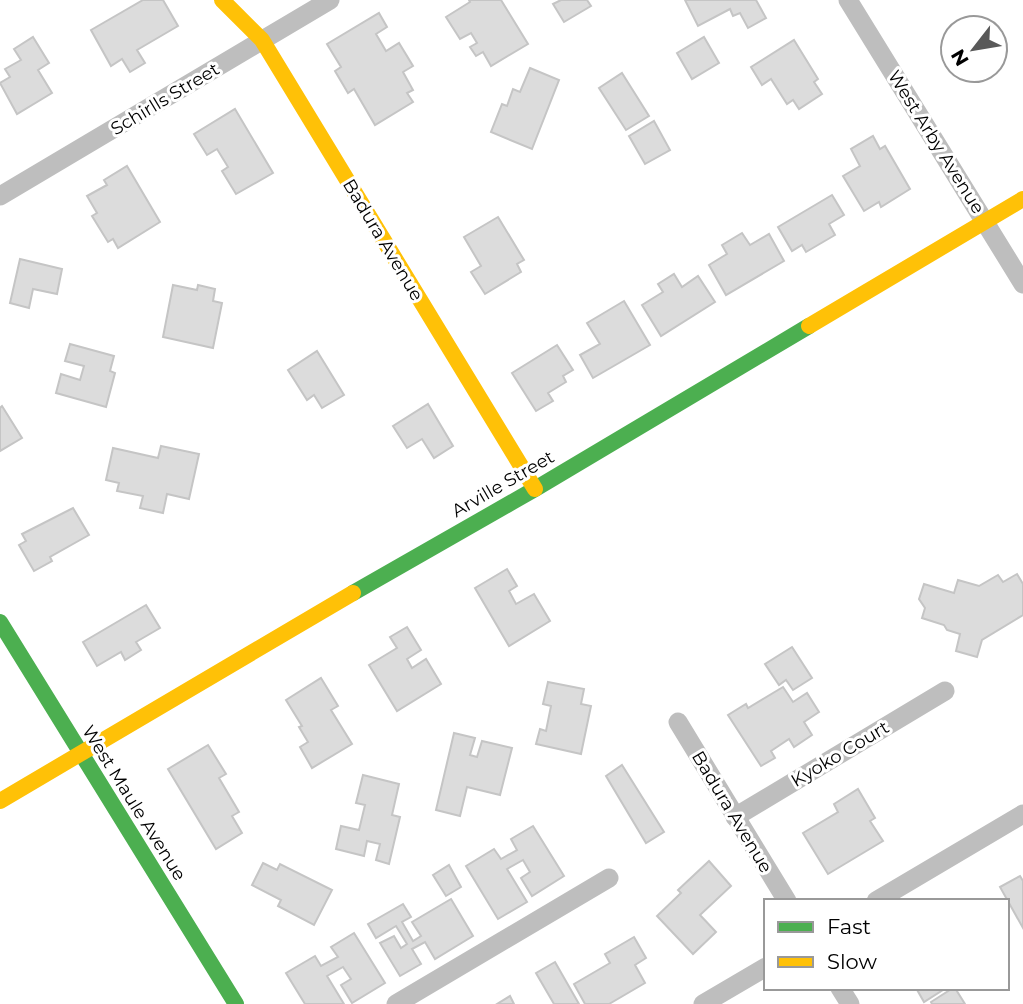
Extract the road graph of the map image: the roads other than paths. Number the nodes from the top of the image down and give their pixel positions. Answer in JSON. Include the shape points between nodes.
{"nodes":[{"id":1,"x":222,"y":0,"type":"edge"},
{"id":2,"x":330,"y":0,"type":"edge"},
{"id":3,"x":848,"y":0,"type":"edge"},
{"id":4,"x":262,"y":40,"type":"junction"},
{"id":5,"x":0,"y":196,"type":"edge"},
{"id":6,"x":1023,"y":199,"type":"edge"},
{"id":7,"x":985,"y":222,"type":"junction"},
{"id":8,"x":1023,"y":284,"type":"edge"},
{"id":9,"x":535,"y":489,"type":"junction"},
{"id":10,"x":0,"y":622,"type":"edge"},
{"id":11,"x":945,"y":691,"type":"dead end"},
{"id":12,"x":678,"y":722,"type":"dead end"},
{"id":13,"x":81,"y":754,"type":"junction"},
{"id":14,"x":0,"y":801,"type":"edge"},
{"id":15,"x":1023,"y":814,"type":"edge"},
{"id":16,"x":735,"y":817,"type":"junction"},
{"id":17,"x":609,"y":878,"type":"dead end"},
{"id":18,"x":786,"y":899,"type":"edge"},
{"id":19,"x":879,"y":899,"type":"edge"},
{"id":20,"x":764,"y":968,"type":"edge"},
{"id":21,"x":236,"y":1004,"type":"edge"},
{"id":22,"x":396,"y":1004,"type":"edge"},
{"id":23,"x":703,"y":1004,"type":"edge"}],
"edges":[{"from":1,"to":4,"type":"street","name":"Badura Avenue"},
{"from":2,"to":4,"type":"street","name":"Schirlls Street"},
{"from":3,"to":7,"type":"street","name":"West Arby Avenue"},
{"from":4,"to":5,"type":"street","name":"Schirlls Street"},
{"from":4,"to":9,"type":"street","name":"Badura Avenue"},
{"from":6,"to":7,"type":"street","name":"Arville Street"},
{"from":7,"to":8,"type":"street","name":"West Arby Avenue"},
{"from":7,"to":9,"type":"street","name":"Arville Street"},
{"from":9,"to":13,"type":"street","name":"Arville Street"},
{"from":10,"to":13,"type":"street","name":"West Maule Avenue"},
{"from":11,"to":16,"type":"street","name":"Kyoko Court"},
{"from":12,"to":16,"type":"street","name":"Badura Avenue"},
{"from":13,"to":14,"type":"street","name":"Arville Street"},
{"from":13,"to":21,"type":"street","name":"West Maule Avenue"},
{"from":15,"to":19,"type":"street"},
{"from":16,"to":18,"type":"street","name":"Badura Avenue"},
{"from":17,"to":22,"type":"street"},
{"from":20,"to":23,"type":"street"}]}
